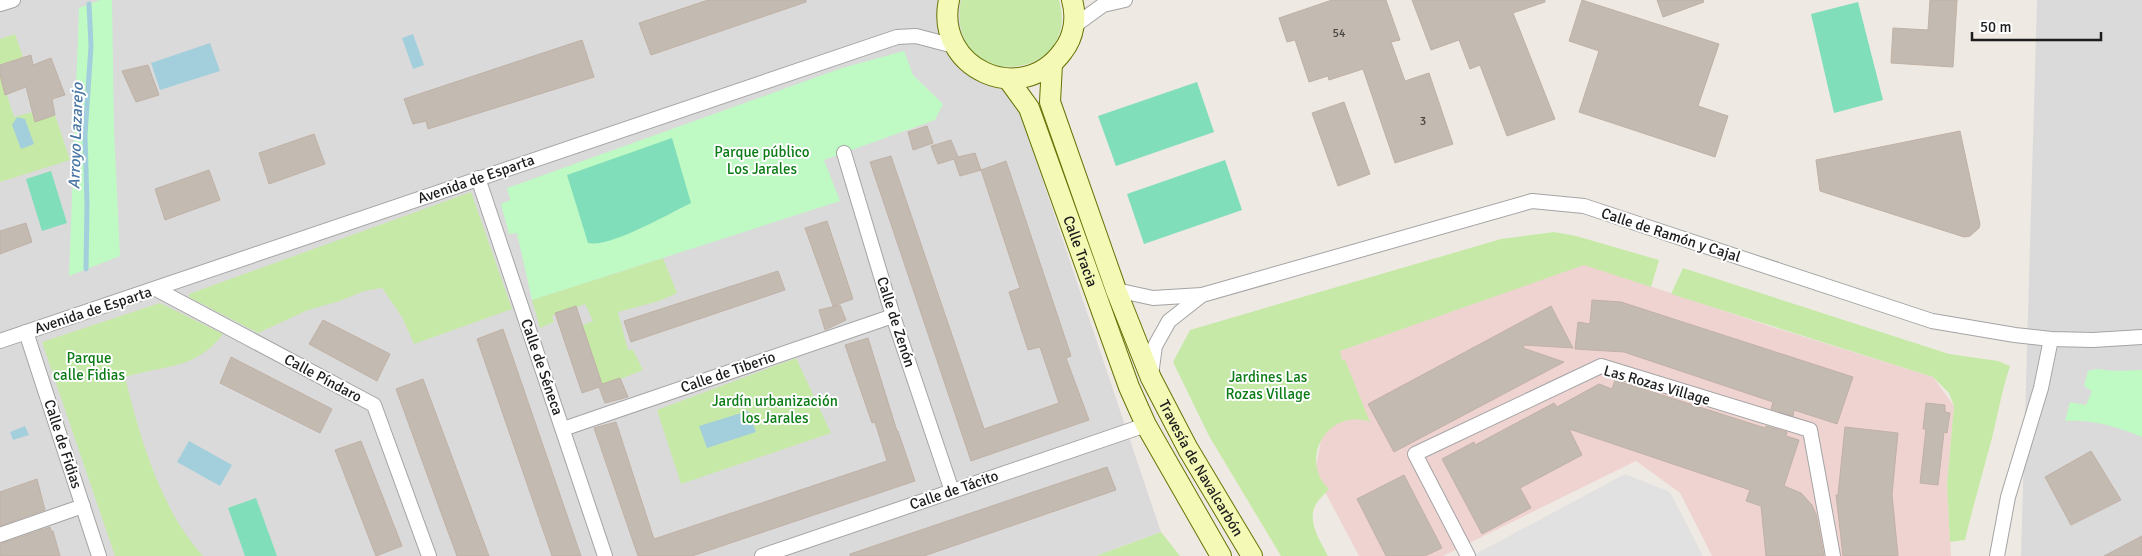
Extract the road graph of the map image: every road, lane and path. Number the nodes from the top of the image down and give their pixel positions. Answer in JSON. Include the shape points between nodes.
{"nodes":[{"id":1,"x":13,"y":0,"type":"edge"},
{"id":2,"x":949,"y":0,"type":"edge"},
{"id":3,"x":1072,"y":0,"type":"edge"},
{"id":4,"x":1125,"y":0,"type":"edge"},
{"id":5,"x":0,"y":4,"type":"edge"},
{"id":6,"x":1074,"y":26,"type":"junction"},
{"id":7,"x":954,"y":46,"type":"junction"},
{"id":8,"x":1052,"y":64,"type":"junction"},
{"id":9,"x":1008,"y":79,"type":"junction"},
{"id":10,"x":844,"y":153,"type":"dead end"},
{"id":11,"x":478,"y":178,"type":"junction"},
{"id":12,"x":156,"y":288,"type":"junction"},
{"id":13,"x":1116,"y":290,"type":"junction"},
{"id":14,"x":1202,"y":295,"type":"junction"},
{"id":15,"x":893,"y":316,"type":"junction"},
{"id":16,"x":26,"y":332,"type":"junction"},
{"id":17,"x":2142,"y":337,"type":"edge"},
{"id":18,"x":2051,"y":339,"type":"junction"},
{"id":19,"x":0,"y":341,"type":"edge"},
{"id":20,"x":1150,"y":378,"type":"junction"},
{"id":21,"x":1146,"y":425,"type":"junction"},
{"id":22,"x":563,"y":429,"type":"junction"},
{"id":23,"x":952,"y":491,"type":"junction"},
{"id":24,"x":83,"y":506,"type":"junction"},
{"id":25,"x":0,"y":535,"type":"edge"},
{"id":26,"x":100,"y":556,"type":"edge"},
{"id":27,"x":429,"y":556,"type":"edge"},
{"id":28,"x":605,"y":556,"type":"edge"},
{"id":29,"x":762,"y":556,"type":"edge"},
{"id":30,"x":1221,"y":556,"type":"edge"},
{"id":31,"x":1252,"y":556,"type":"edge"},
{"id":32,"x":1468,"y":556,"type":"edge"},
{"id":33,"x":1832,"y":556,"type":"edge"},
{"id":34,"x":1997,"y":556,"type":"edge"}],
"edges":[{"from":1,"to":5,"type":"street"},
{"from":2,"to":7,"type":"street","via":[[948,28]]},
{"from":3,"to":6,"type":"street"},
{"from":4,"to":6,"type":"street","via":[[1103,5]]},
{"from":6,"to":8,"type":"street","via":[[1066,47]]},
{"from":7,"to":9,"type":"street","via":[[977,69]]},
{"from":7,"to":11,"type":"street","name":"Avenida de Esparta","via":[[916,36],[897,37]]},
{"from":8,"to":9,"type":"street","via":[[1031,76]]},
{"from":8,"to":13,"type":"street","name":"Calle Tracia","via":[[1050,102]]},
{"from":9,"to":21,"type":"street","name":"Calle Tracia","via":[[1029,108]]},
{"from":10,"to":15,"type":"street","name":"Calle de Zenón"},
{"from":11,"to":12,"type":"street","name":"Avenida de Esparta"},
{"from":11,"to":22,"type":"street","name":"Calle de Séneca"},
{"from":12,"to":16,"type":"street","name":"Avenida de Esparta"},
{"from":12,"to":27,"type":"street","name":"Calle Píndaro","via":[[374,405]]},
{"from":13,"to":14,"type":"street","name":"Calle de Ramón y Cajal","via":[[1153,298]]},
{"from":13,"to":20,"type":"street","name":"Calle Tracia"},
{"from":14,"to":18,"type":"street","name":"Calle de Ramón y Cajal","via":[[1532,201],[1584,206],[1932,321]]},
{"from":14,"to":20,"type":"street","name":"Calle de Ramón y Cajal","via":[[1169,321],[1154,346]]},
{"from":15,"to":22,"type":"street","name":"Calle de Tiberio"},
{"from":15,"to":23,"type":"street","name":"Calle de Zenón"},
{"from":16,"to":19,"type":"street","name":"Avenida de Esparta"},
{"from":16,"to":24,"type":"street","name":"Calle de Fidias"},
{"from":17,"to":18,"type":"street","name":"Calle de Ramón y Cajal"},
{"from":18,"to":34,"type":"street","via":[[2041,388],[2008,497]]},
{"from":20,"to":31,"type":"street","name":"Travesía de Navalcarbón"},
{"from":21,"to":23,"type":"street","name":"Calle de Tácito"},
{"from":21,"to":30,"type":"street","name":"Travesía de Navalcarbón"},
{"from":22,"to":28,"type":"street","name":"Calle de Séneca"},
{"from":23,"to":29,"type":"street","name":"Calle de Tácito"},
{"from":24,"to":25,"type":"street"},
{"from":24,"to":26,"type":"street","name":"Calle de Fidias"},
{"from":32,"to":33,"type":"street","name":"Las Rozas Village","via":[[1415,454],[1601,366],[1810,430]]}]}
